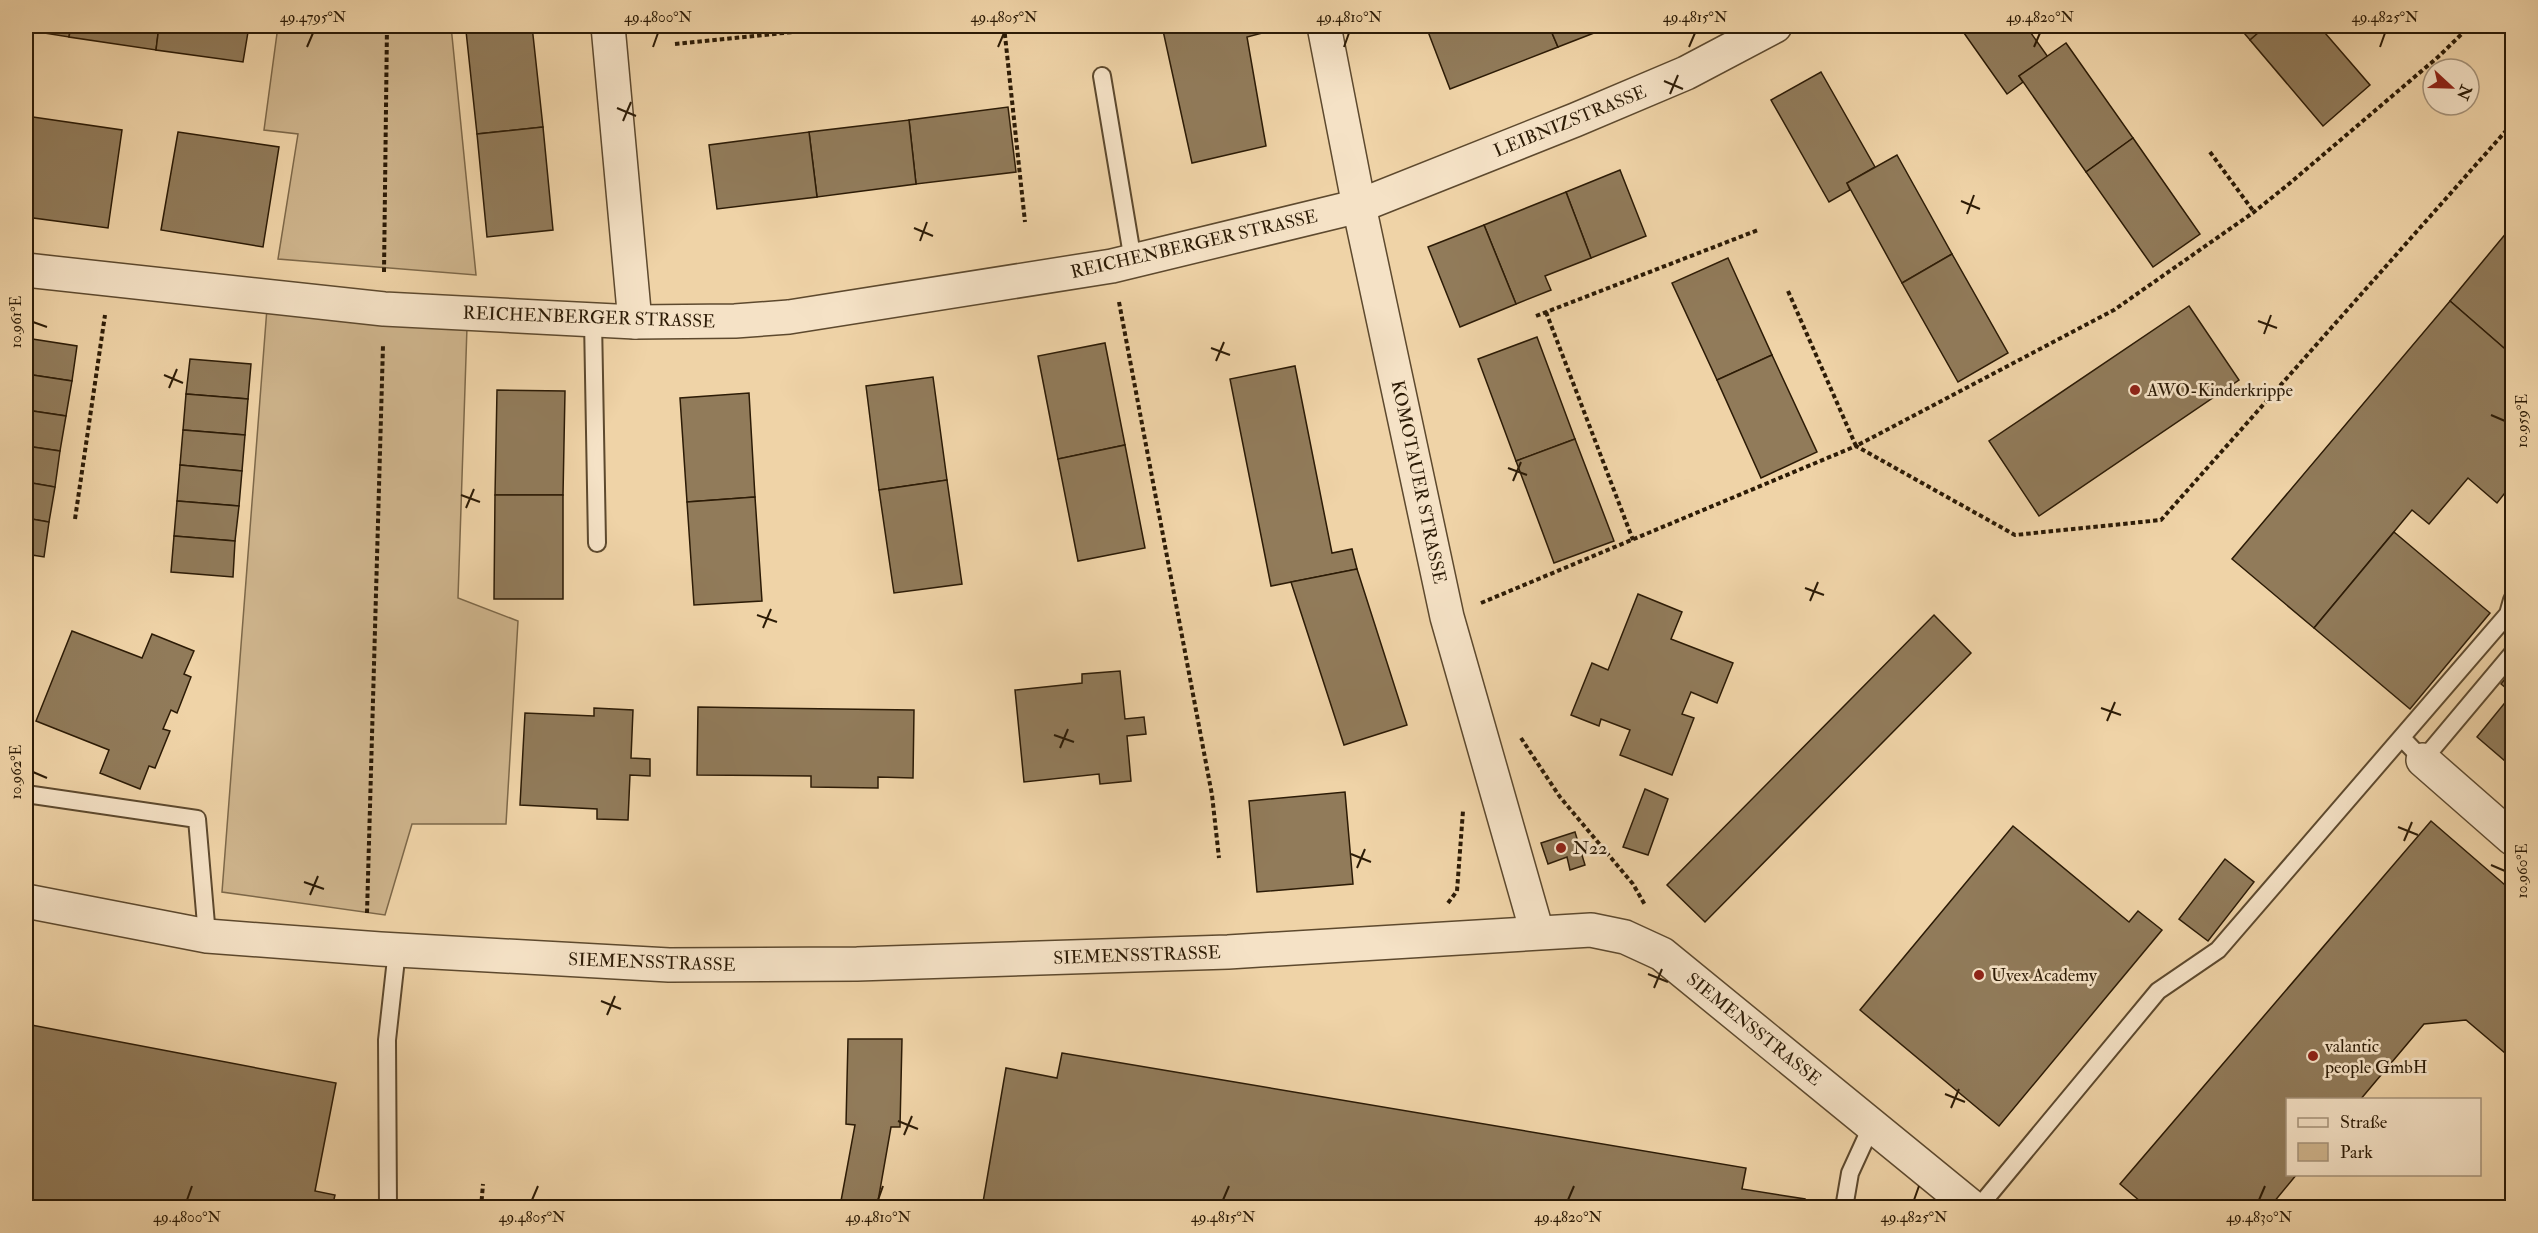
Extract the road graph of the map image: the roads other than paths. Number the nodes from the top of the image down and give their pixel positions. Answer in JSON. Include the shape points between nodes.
{"nodes":[{"id":1,"x":608,"y":26,"type":"edge"},
{"id":2,"x":1324,"y":26,"type":"edge"},
{"id":3,"x":1775,"y":26,"type":"edge"},
{"id":4,"x":1102,"y":75,"type":"dead end"},
{"id":5,"x":1359,"y":206,"type":"junction"},
{"id":6,"x":1122,"y":264,"type":"junction"},
{"id":7,"x":26,"y":270,"type":"edge"},
{"id":8,"x":593,"y":320,"type":"junction"},
{"id":9,"x":635,"y":322,"type":"junction"},
{"id":10,"x":597,"y":543,"type":"dead end"},
{"id":11,"x":2512,"y":600,"type":"edge"},
{"id":12,"x":2512,"y":654,"type":"edge"},
{"id":13,"x":2412,"y":749,"type":"junction"},
{"id":14,"x":26,"y":794,"type":"edge"},
{"id":15,"x":2512,"y":838,"type":"edge"},
{"id":16,"x":26,"y":901,"type":"edge"},
{"id":17,"x":1537,"y":932,"type":"junction"},
{"id":18,"x":207,"y":936,"type":"junction"},
{"id":19,"x":382,"y":948,"type":"junction"},
{"id":20,"x":1872,"y":1125,"type":"junction"},
{"id":21,"x":388,"y":1208,"type":"edge"},
{"id":22,"x":1844,"y":1208,"type":"edge"},
{"id":23,"x":1973,"y":1208,"type":"edge"},
{"id":24,"x":1978,"y":1208,"type":"edge"}],
"edges":[{"from":1,"to":9,"type":"street"},
{"from":2,"to":5,"type":"street","name":"KOMOTAUER STRASSE"},
{"from":3,"to":5,"type":"street","name":"LEIBNIZSTRASSE","via":[[1686,73]]},
{"from":4,"to":6,"type":"lane"},
{"from":5,"to":6,"type":"street","name":"REICHENBERGER STRASSE"},
{"from":5,"to":17,"type":"street","name":"KOMOTAUER STRASSE","via":[[1447,617]]},
{"from":6,"to":9,"type":"street","name":"REICHENBERGER STRASSE","via":[[789,317]]},
{"from":7,"to":8,"type":"street","name":"REICHENBERGER STRASSE","via":[[384,309]]},
{"from":8,"to":9,"type":"street","name":"REICHENBERGER STRASSE"},
{"from":8,"to":10,"type":"lane"},
{"from":11,"to":13,"type":"lane","via":[[2508,614]]},
{"from":12,"to":13,"type":"lane"},
{"from":13,"to":15,"type":"street"},
{"from":13,"to":24,"type":"lane","via":[[2218,950],[2158,991]]},
{"from":14,"to":18,"type":"lane","via":[[197,819]]},
{"from":16,"to":18,"type":"street","name":"SIEMENSSTRASSE"},
{"from":17,"to":19,"type":"street","name":"SIEMENSSTRASSE","via":[[1228,952],[857,964],[669,965]]},
{"from":17,"to":20,"type":"street","name":"SIEMENSSTRASSE","via":[[1591,930],[1625,937],[1662,954]]},
{"from":18,"to":19,"type":"street","name":"SIEMENSSTRASSE"},
{"from":19,"to":21,"type":"lane"},
{"from":20,"to":22,"type":"lane","via":[[1850,1173]]},
{"from":20,"to":23,"type":"street","name":"SIEMENSSTRASSE"}]}
